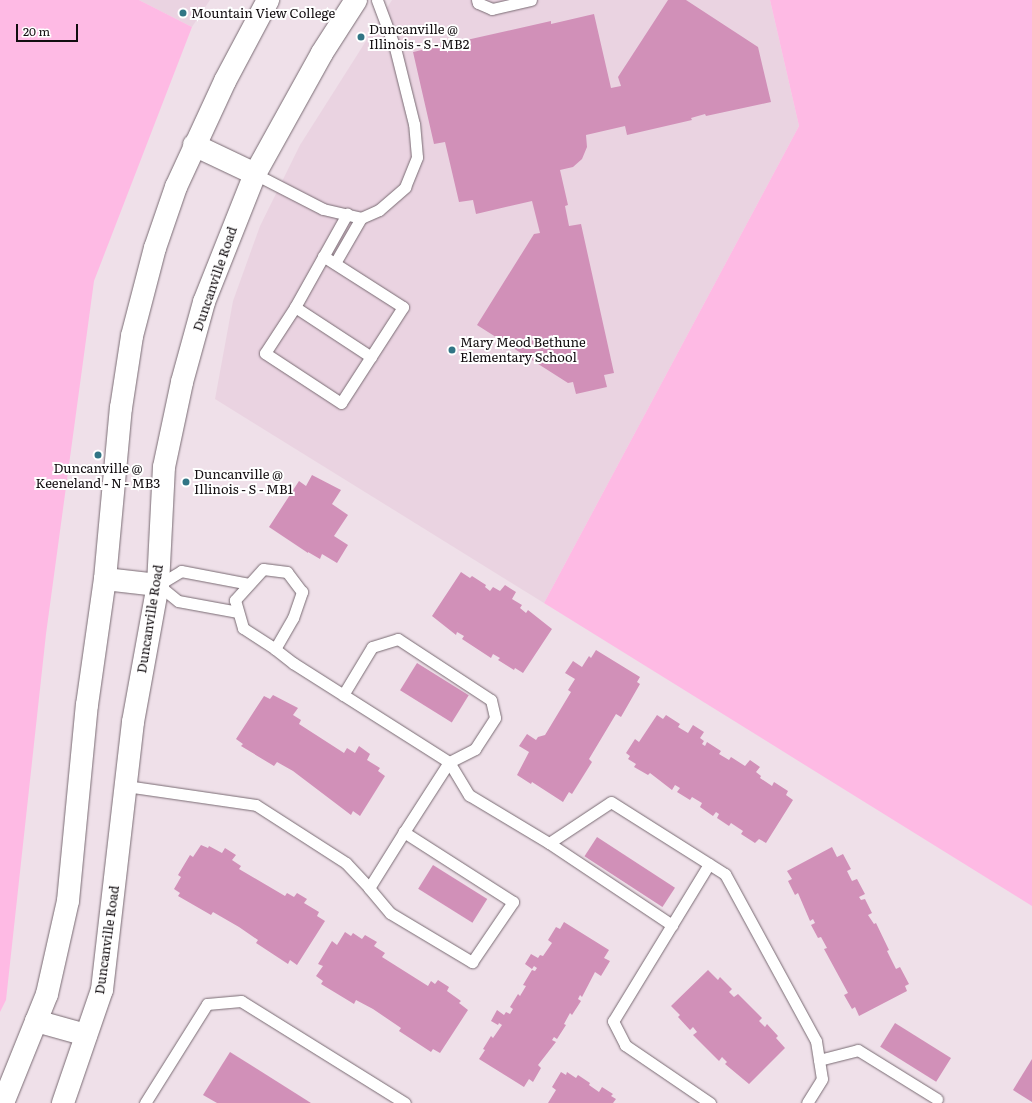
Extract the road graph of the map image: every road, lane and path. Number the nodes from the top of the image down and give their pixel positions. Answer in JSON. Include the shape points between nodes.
{"nodes":[{"id":1,"x":268,"y":0,"type":"edge"},
{"id":2,"x":356,"y":0,"type":"edge"},
{"id":3,"x":377,"y":0,"type":"edge"},
{"id":4,"x":477,"y":0,"type":"edge"},
{"id":5,"x":531,"y":0,"type":"edge"},
{"id":6,"x":194,"y":145,"type":"junction"},
{"id":7,"x":255,"y":174,"type":"junction"},
{"id":8,"x":347,"y":214,"type":"junction"},
{"id":9,"x":361,"y":218,"type":"junction"},
{"id":10,"x":323,"y":256,"type":"junction"},
{"id":11,"x":335,"y":263,"type":"junction"},
{"id":12,"x":295,"y":307,"type":"junction"},
{"id":13,"x":371,"y":357,"type":"junction"},
{"id":14,"x":105,"y":579,"type":"junction"},
{"id":15,"x":249,"y":584,"type":"junction"},
{"id":16,"x":158,"y":585,"type":"junction"},
{"id":17,"x":238,"y":612,"type":"junction"},
{"id":18,"x":276,"y":649,"type":"junction"},
{"id":19,"x":343,"y":695,"type":"junction"},
{"id":20,"x":449,"y":762,"type":"junction"},
{"id":21,"x":126,"y":786,"type":"junction"},
{"id":22,"x":404,"y":832,"type":"junction"},
{"id":23,"x":549,"y":843,"type":"junction"},
{"id":24,"x":709,"y":864,"type":"junction"},
{"id":25,"x":369,"y":888,"type":"junction"},
{"id":26,"x":672,"y":925,"type":"junction"},
{"id":27,"x":36,"y":1021,"type":"junction"},
{"id":28,"x":86,"y":1035,"type":"junction"},
{"id":29,"x":819,"y":1060,"type":"junction"},
{"id":30,"x":937,"y":1099,"type":"dead end"},
{"id":31,"x":3,"y":1103,"type":"edge"},
{"id":32,"x":63,"y":1103,"type":"edge"},
{"id":33,"x":145,"y":1103,"type":"edge"},
{"id":34,"x":405,"y":1103,"type":"edge"},
{"id":35,"x":710,"y":1103,"type":"edge"},
{"id":36,"x":807,"y":1103,"type":"edge"}],
"edges":[{"from":1,"to":6,"type":"main road"},
{"from":2,"to":7,"type":"main road","name":"Duncanville Road","via":[[322,53]]},
{"from":3,"to":9,"type":"lane","via":[[398,63],[414,124],[417,157],[405,187],[379,210]]},
{"from":4,"to":5,"type":"lane","via":[[478,3],[492,9]]},
{"from":6,"to":7,"type":"main road"},
{"from":6,"to":14,"type":"main road","via":[[155,248],[132,336],[121,408]]},
{"from":7,"to":8,"type":"lane","via":[[323,209]]},
{"from":7,"to":16,"type":"main road","name":"Duncanville Road","via":[[204,302],[182,382],[164,467]]},
{"from":8,"to":9,"type":"lane"},
{"from":8,"to":10,"type":"lane"},
{"from":9,"to":11,"type":"lane"},
{"from":10,"to":11,"type":"lane"},
{"from":10,"to":12,"type":"lane"},
{"from":11,"to":13,"type":"lane","via":[[403,307]]},
{"from":12,"to":13,"type":"lane"},
{"from":12,"to":13,"type":"lane","via":[[266,353],[341,403]]},
{"from":14,"to":16,"type":"main road"},
{"from":14,"to":27,"type":"main road","via":[[87,705],[68,901],[47,994]]},
{"from":15,"to":16,"type":"lane","via":[[181,571]]},
{"from":15,"to":17,"type":"lane","via":[[235,600]]},
{"from":15,"to":18,"type":"lane","via":[[263,569],[287,572],[302,592],[293,618]]},
{"from":16,"to":17,"type":"lane","via":[[178,602]]},
{"from":16,"to":21,"type":"main road","name":"Duncanville Road","via":[[133,722]]},
{"from":17,"to":18,"type":"lane","via":[[243,628]]},
{"from":18,"to":19,"type":"lane"},
{"from":19,"to":20,"type":"lane"},
{"from":19,"to":20,"type":"lane","via":[[372,647],[398,640],[491,700],[495,718],[475,748]]},
{"from":20,"to":22,"type":"lane"},
{"from":20,"to":23,"type":"lane","via":[[469,795]]},
{"from":21,"to":25,"type":"lane","via":[[256,805],[346,863]]},
{"from":21,"to":28,"type":"main road","name":"Duncanville Road","via":[[102,990]]},
{"from":22,"to":25,"type":"lane"},
{"from":22,"to":25,"type":"lane","via":[[513,902],[472,962],[390,913]]},
{"from":23,"to":24,"type":"lane","via":[[611,802]]},
{"from":23,"to":26,"type":"lane"},
{"from":24,"to":26,"type":"lane"},
{"from":24,"to":29,"type":"lane","via":[[725,874],[816,1041]]},
{"from":26,"to":35,"type":"lane","via":[[613,1021],[625,1045]]},
{"from":27,"to":28,"type":"main road"},
{"from":27,"to":31,"type":"main road"},
{"from":28,"to":32,"type":"main road","name":"Duncanville Road"},
{"from":29,"to":30,"type":"lane","via":[[858,1050]]},
{"from":29,"to":36,"type":"lane","via":[[822,1079]]},
{"from":33,"to":34,"type":"lane","via":[[207,1004],[241,1001]]}]}
